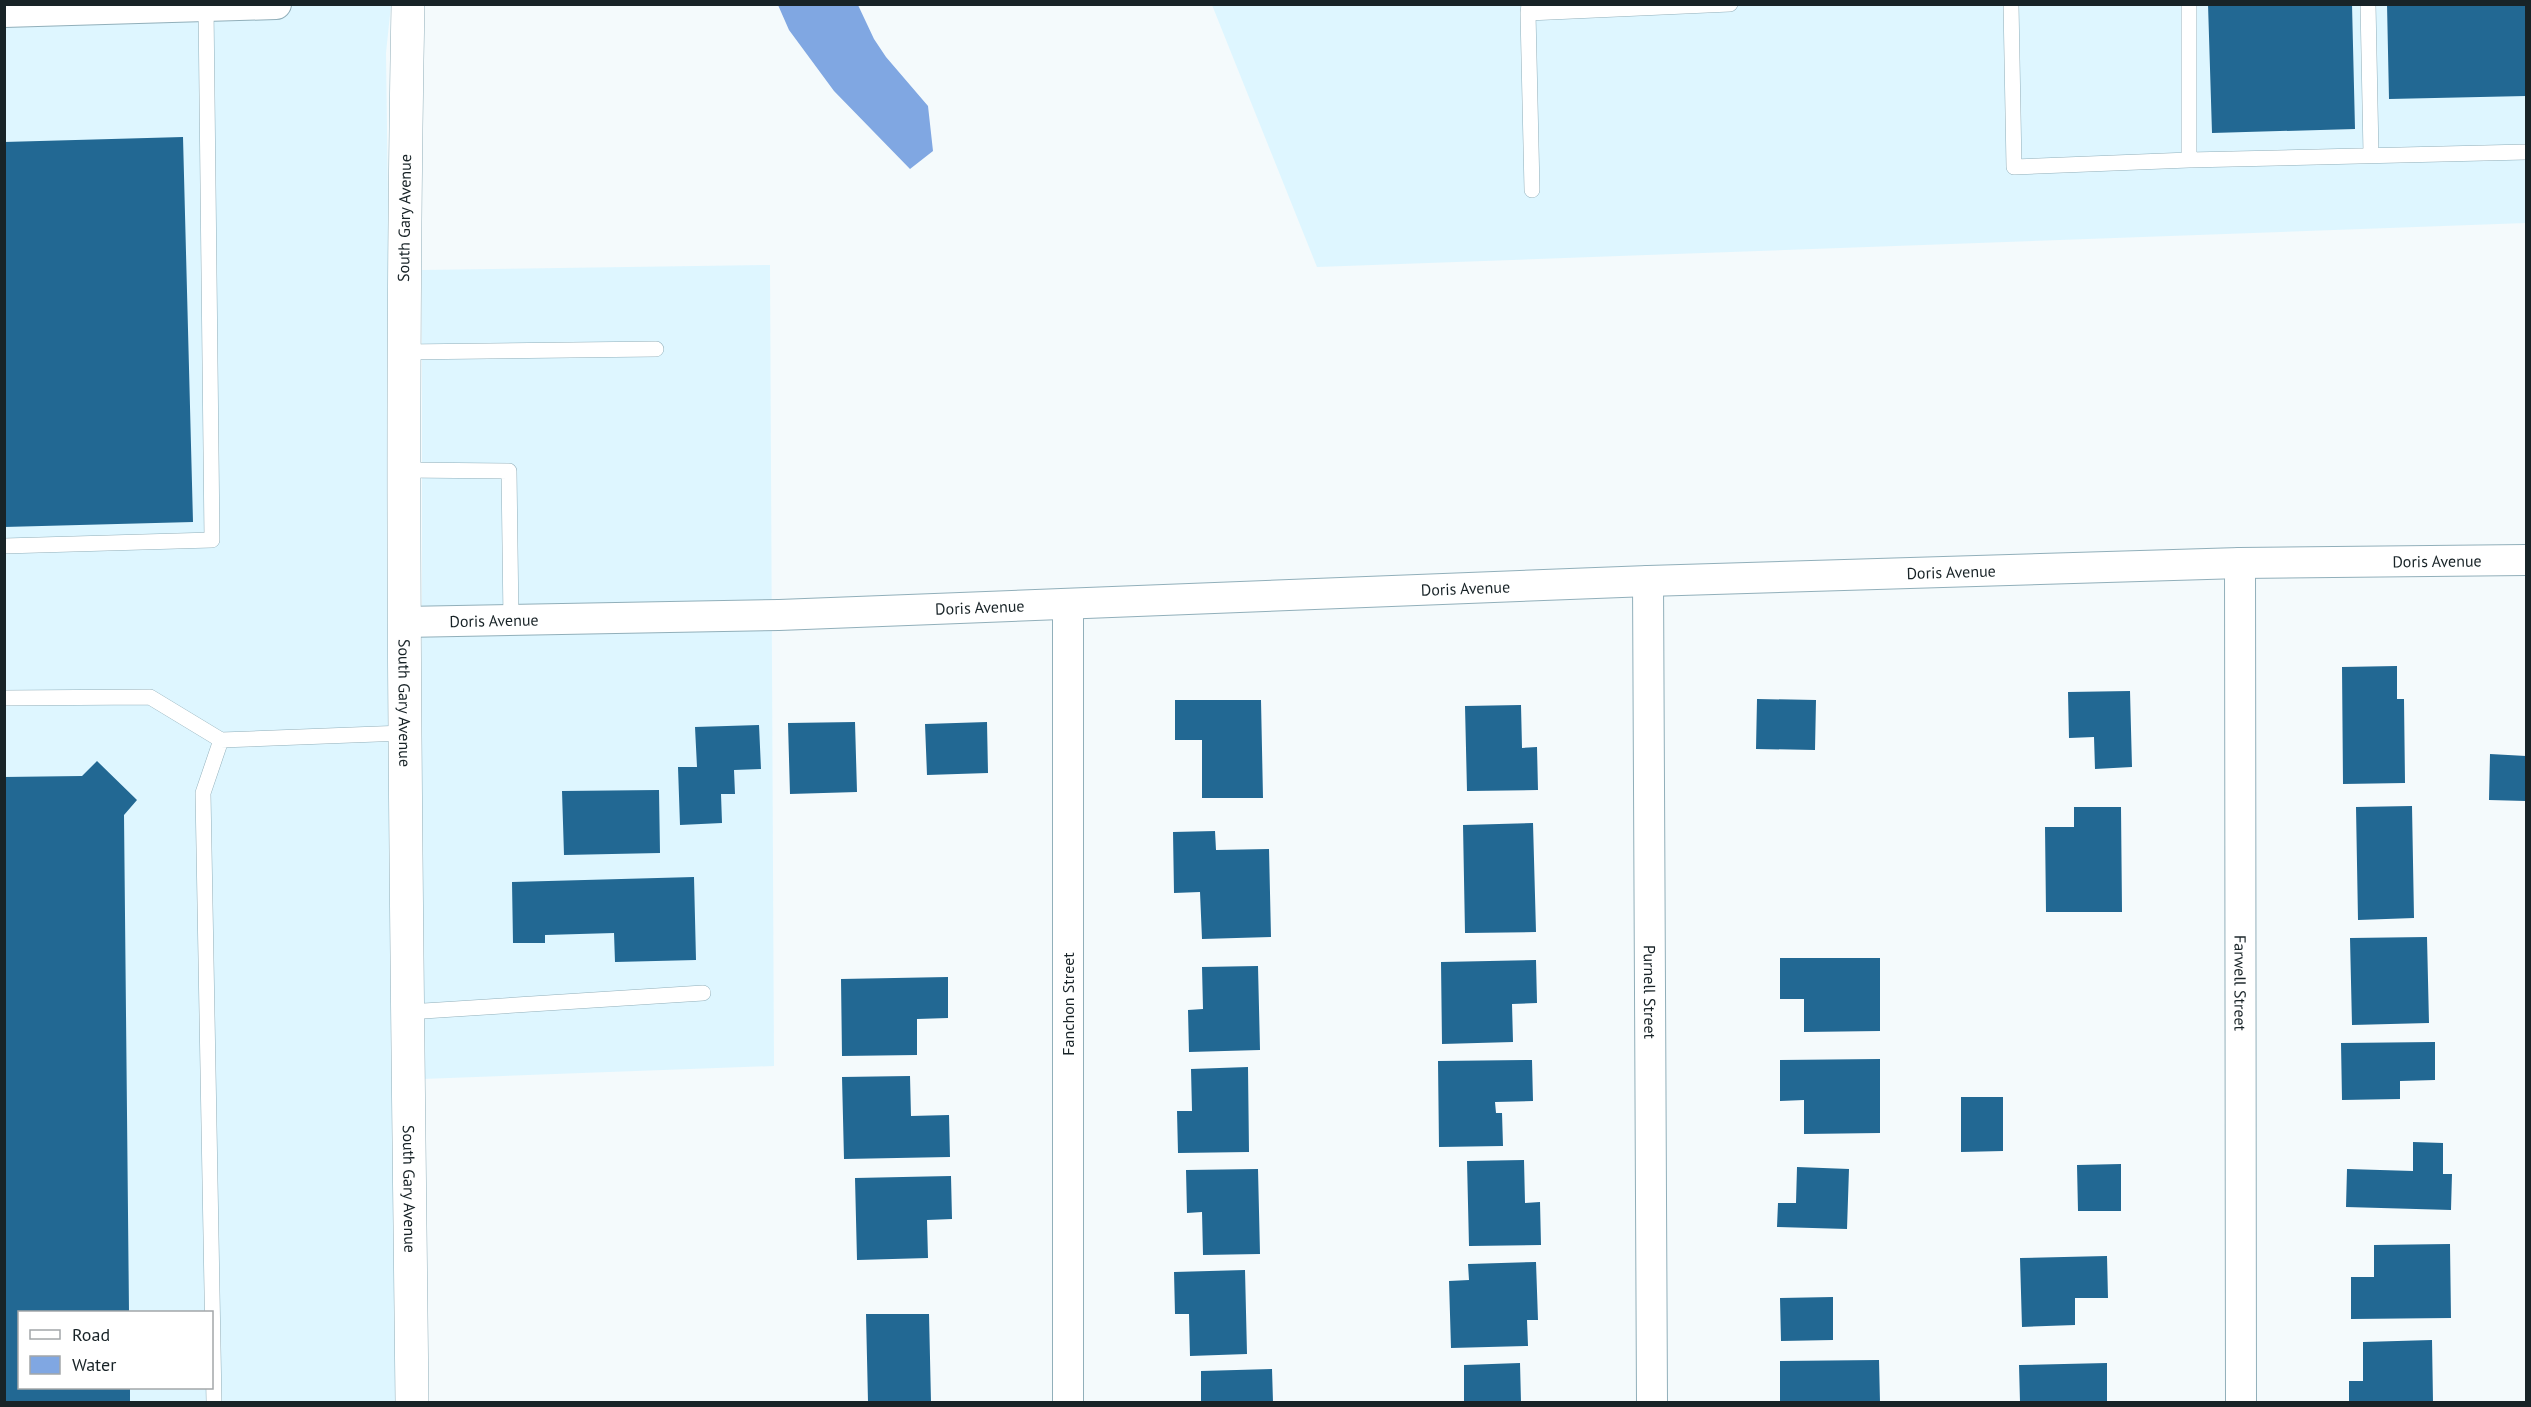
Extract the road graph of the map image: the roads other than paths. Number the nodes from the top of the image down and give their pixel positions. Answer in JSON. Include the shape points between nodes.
{"nodes":[{"id":1,"x":276,"y":4,"type":"edge"},
{"id":2,"x":408,"y":4,"type":"edge"},
{"id":3,"x":1730,"y":4,"type":"edge"},
{"id":4,"x":2011,"y":4,"type":"edge"},
{"id":5,"x":2189,"y":4,"type":"edge"},
{"id":6,"x":2368,"y":4,"type":"edge"},
{"id":7,"x":242,"y":5,"type":"edge"},
{"id":8,"x":206,"y":6,"type":"junction"},
{"id":9,"x":1529,"y":9,"type":"edge"},
{"id":10,"x":4,"y":12,"type":"edge"},
{"id":11,"x":2526,"y":152,"type":"edge"},
{"id":12,"x":2371,"y":154,"type":"junction"},
{"id":13,"x":2189,"y":160,"type":"junction"},
{"id":14,"x":1532,"y":190,"type":"dead end"},
{"id":15,"x":656,"y":349,"type":"dead end"},
{"id":16,"x":403,"y":352,"type":"junction"},
{"id":17,"x":403,"y":470,"type":"junction"},
{"id":18,"x":4,"y":546,"type":"edge"},
{"id":19,"x":2526,"y":560,"type":"edge"},
{"id":20,"x":2240,"y":563,"type":"junction"},
{"id":21,"x":1648,"y":581,"type":"junction"},
{"id":22,"x":1068,"y":605,"type":"junction"},
{"id":23,"x":511,"y":620,"type":"junction"},
{"id":24,"x":404,"y":622,"type":"junction"},
{"id":25,"x":4,"y":699,"type":"edge"},
{"id":26,"x":404,"y":733,"type":"junction"},
{"id":27,"x":221,"y":740,"type":"junction"},
{"id":28,"x":703,"y":993,"type":"dead end"},
{"id":29,"x":408,"y":1012,"type":"junction"},
{"id":30,"x":212,"y":1311,"type":"edge"},
{"id":31,"x":213,"y":1347,"type":"edge"},
{"id":32,"x":214,"y":1402,"type":"edge"},
{"id":33,"x":412,"y":1402,"type":"edge"},
{"id":34,"x":1068,"y":1402,"type":"edge"},
{"id":35,"x":1652,"y":1402,"type":"edge"},
{"id":36,"x":2241,"y":1402,"type":"edge"}],
"edges":[{"from":1,"to":7,"type":"street"},
{"from":2,"to":16,"type":"main road","name":"South Gary Avenue"},
{"from":3,"to":9,"type":"lane"},
{"from":4,"to":13,"type":"lane","via":[[2014,167]]},
{"from":5,"to":13,"type":"lane"},
{"from":6,"to":12,"type":"lane"},
{"from":7,"to":8,"type":"street"},
{"from":8,"to":10,"type":"street"},
{"from":8,"to":18,"type":"lane","via":[[212,540]]},
{"from":9,"to":14,"type":"lane"},
{"from":11,"to":12,"type":"lane"},
{"from":12,"to":13,"type":"lane"},
{"from":15,"to":16,"type":"lane"},
{"from":16,"to":17,"type":"main road","name":"South Gary Avenue"},
{"from":17,"to":23,"type":"lane","via":[[509,471]]},
{"from":17,"to":24,"type":"main road","name":"South Gary Avenue"},
{"from":19,"to":20,"type":"street","name":"Doris Avenue"},
{"from":20,"to":21,"type":"street","name":"Doris Avenue"},
{"from":20,"to":36,"type":"street","name":"Farwell Street"},
{"from":21,"to":22,"type":"street","name":"Doris Avenue"},
{"from":21,"to":35,"type":"street","name":"Purnell Street"},
{"from":22,"to":23,"type":"street","name":"Doris Avenue"},
{"from":22,"to":34,"type":"street","name":"Fanchon Street"},
{"from":23,"to":24,"type":"street","name":"Doris Avenue"},
{"from":24,"to":26,"type":"main road","name":"South Gary Avenue"},
{"from":25,"to":27,"type":"lane","via":[[150,697]]},
{"from":26,"to":27,"type":"lane"},
{"from":26,"to":29,"type":"main road","name":"South Gary Avenue"},
{"from":27,"to":30,"type":"lane","via":[[203,793]]},
{"from":28,"to":29,"type":"lane"},
{"from":29,"to":33,"type":"main road","name":"South Gary Avenue"},
{"from":31,"to":32,"type":"lane"}]}
